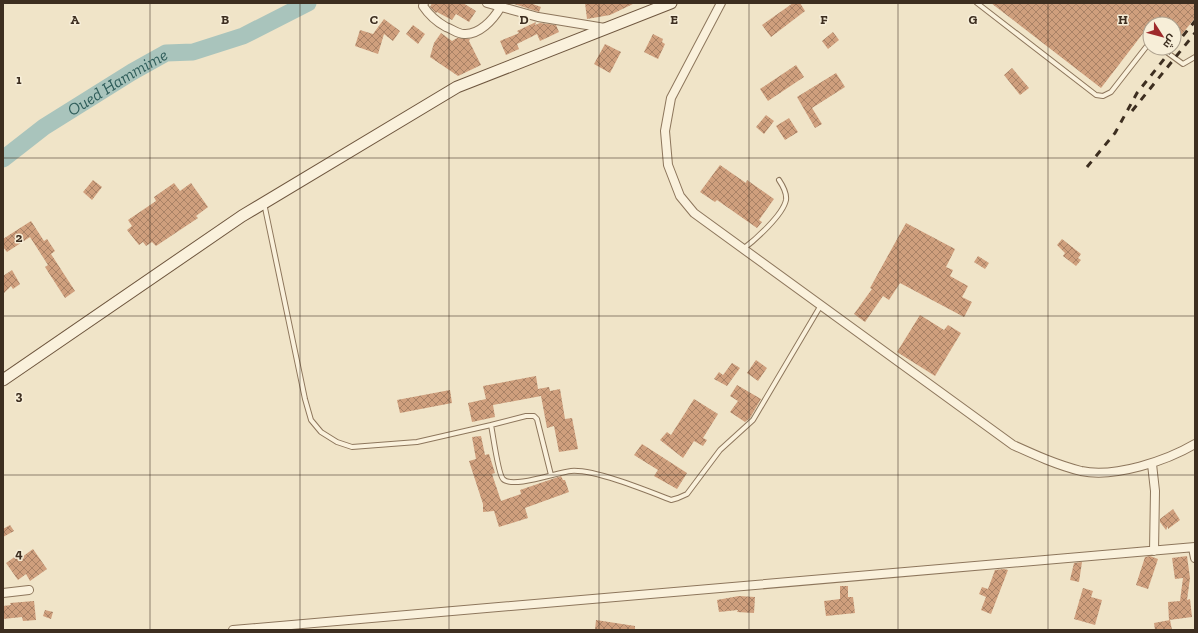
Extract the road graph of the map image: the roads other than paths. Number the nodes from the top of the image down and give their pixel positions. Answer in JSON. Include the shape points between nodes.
{"nodes":[{"id":1,"x":424,"y":3,"type":"edge"},
{"id":2,"x":487,"y":3,"type":"edge"},
{"id":3,"x":671,"y":3,"type":"edge"},
{"id":4,"x":721,"y":3,"type":"edge"},
{"id":5,"x":977,"y":3,"type":"edge"},
{"id":6,"x":500,"y":8,"type":"junction"},
{"id":7,"x":608,"y":28,"type":"junction"},
{"id":8,"x":1142,"y":52,"type":"edge"},
{"id":9,"x":1172,"y":56,"type":"edge"},
{"id":10,"x":1195,"y":56,"type":"edge"},
{"id":11,"x":779,"y":180,"type":"dead end"},
{"id":12,"x":264,"y":203,"type":"junction"},
{"id":13,"x":743,"y":250,"type":"junction"},
{"id":14,"x":821,"y":305,"type":"junction"},
{"id":15,"x":3,"y":380,"type":"edge"},
{"id":16,"x":491,"y":425,"type":"junction"},
{"id":17,"x":1195,"y":444,"type":"edge"},
{"id":18,"x":1152,"y":464,"type":"junction"},
{"id":19,"x":551,"y":475,"type":"junction"},
{"id":20,"x":1194,"y":547,"type":"edge"},
{"id":21,"x":1154,"y":550,"type":"junction"},
{"id":22,"x":1195,"y":558,"type":"edge"},
{"id":23,"x":29,"y":590,"type":"dead end"},
{"id":24,"x":3,"y":593,"type":"edge"},
{"id":25,"x":233,"y":630,"type":"edge"}],
"edges":[{"from":1,"to":6,"type":"street","via":[[423,6],[433,18],[462,34],[472,33],[493,20]]},
{"from":2,"to":6,"type":"street"},
{"from":3,"to":7,"type":"main road"},
{"from":4,"to":13,"type":"street","via":[[671,98],[665,131],[668,165],[680,196],[694,213]]},
{"from":5,"to":8,"type":"lane","via":[[1096,95],[1103,96],[1110,92]]},
{"from":6,"to":7,"type":"street"},
{"from":7,"to":12,"type":"main road","via":[[457,87]]},
{"from":9,"to":10,"type":"lane","via":[[1183,64]]},
{"from":11,"to":13,"type":"lane","via":[[785,189],[786,200],[781,210]]},
{"from":12,"to":15,"type":"main road"},
{"from":12,"to":16,"type":"lane","via":[[304,399],[311,420],[321,432],[337,442],[369,447],[417,442]]},
{"from":13,"to":14,"type":"street"},
{"from":14,"to":18,"type":"street","via":[[1013,445],[1052,462],[1083,471],[1115,471]]},
{"from":14,"to":19,"type":"lane","via":[[753,420],[720,450],[687,494],[671,500],[588,472],[572,471]]},
{"from":16,"to":19,"type":"lane","via":[[500,476],[503,480],[517,482]]},
{"from":16,"to":19,"type":"lane","via":[[534,416],[537,419]]},
{"from":17,"to":18,"type":"street"},
{"from":18,"to":21,"type":"street","via":[[1155,491]]},
{"from":20,"to":21,"type":"street"},
{"from":20,"to":22,"type":"street"},
{"from":21,"to":25,"type":"street"},
{"from":23,"to":24,"type":"street"}]}
